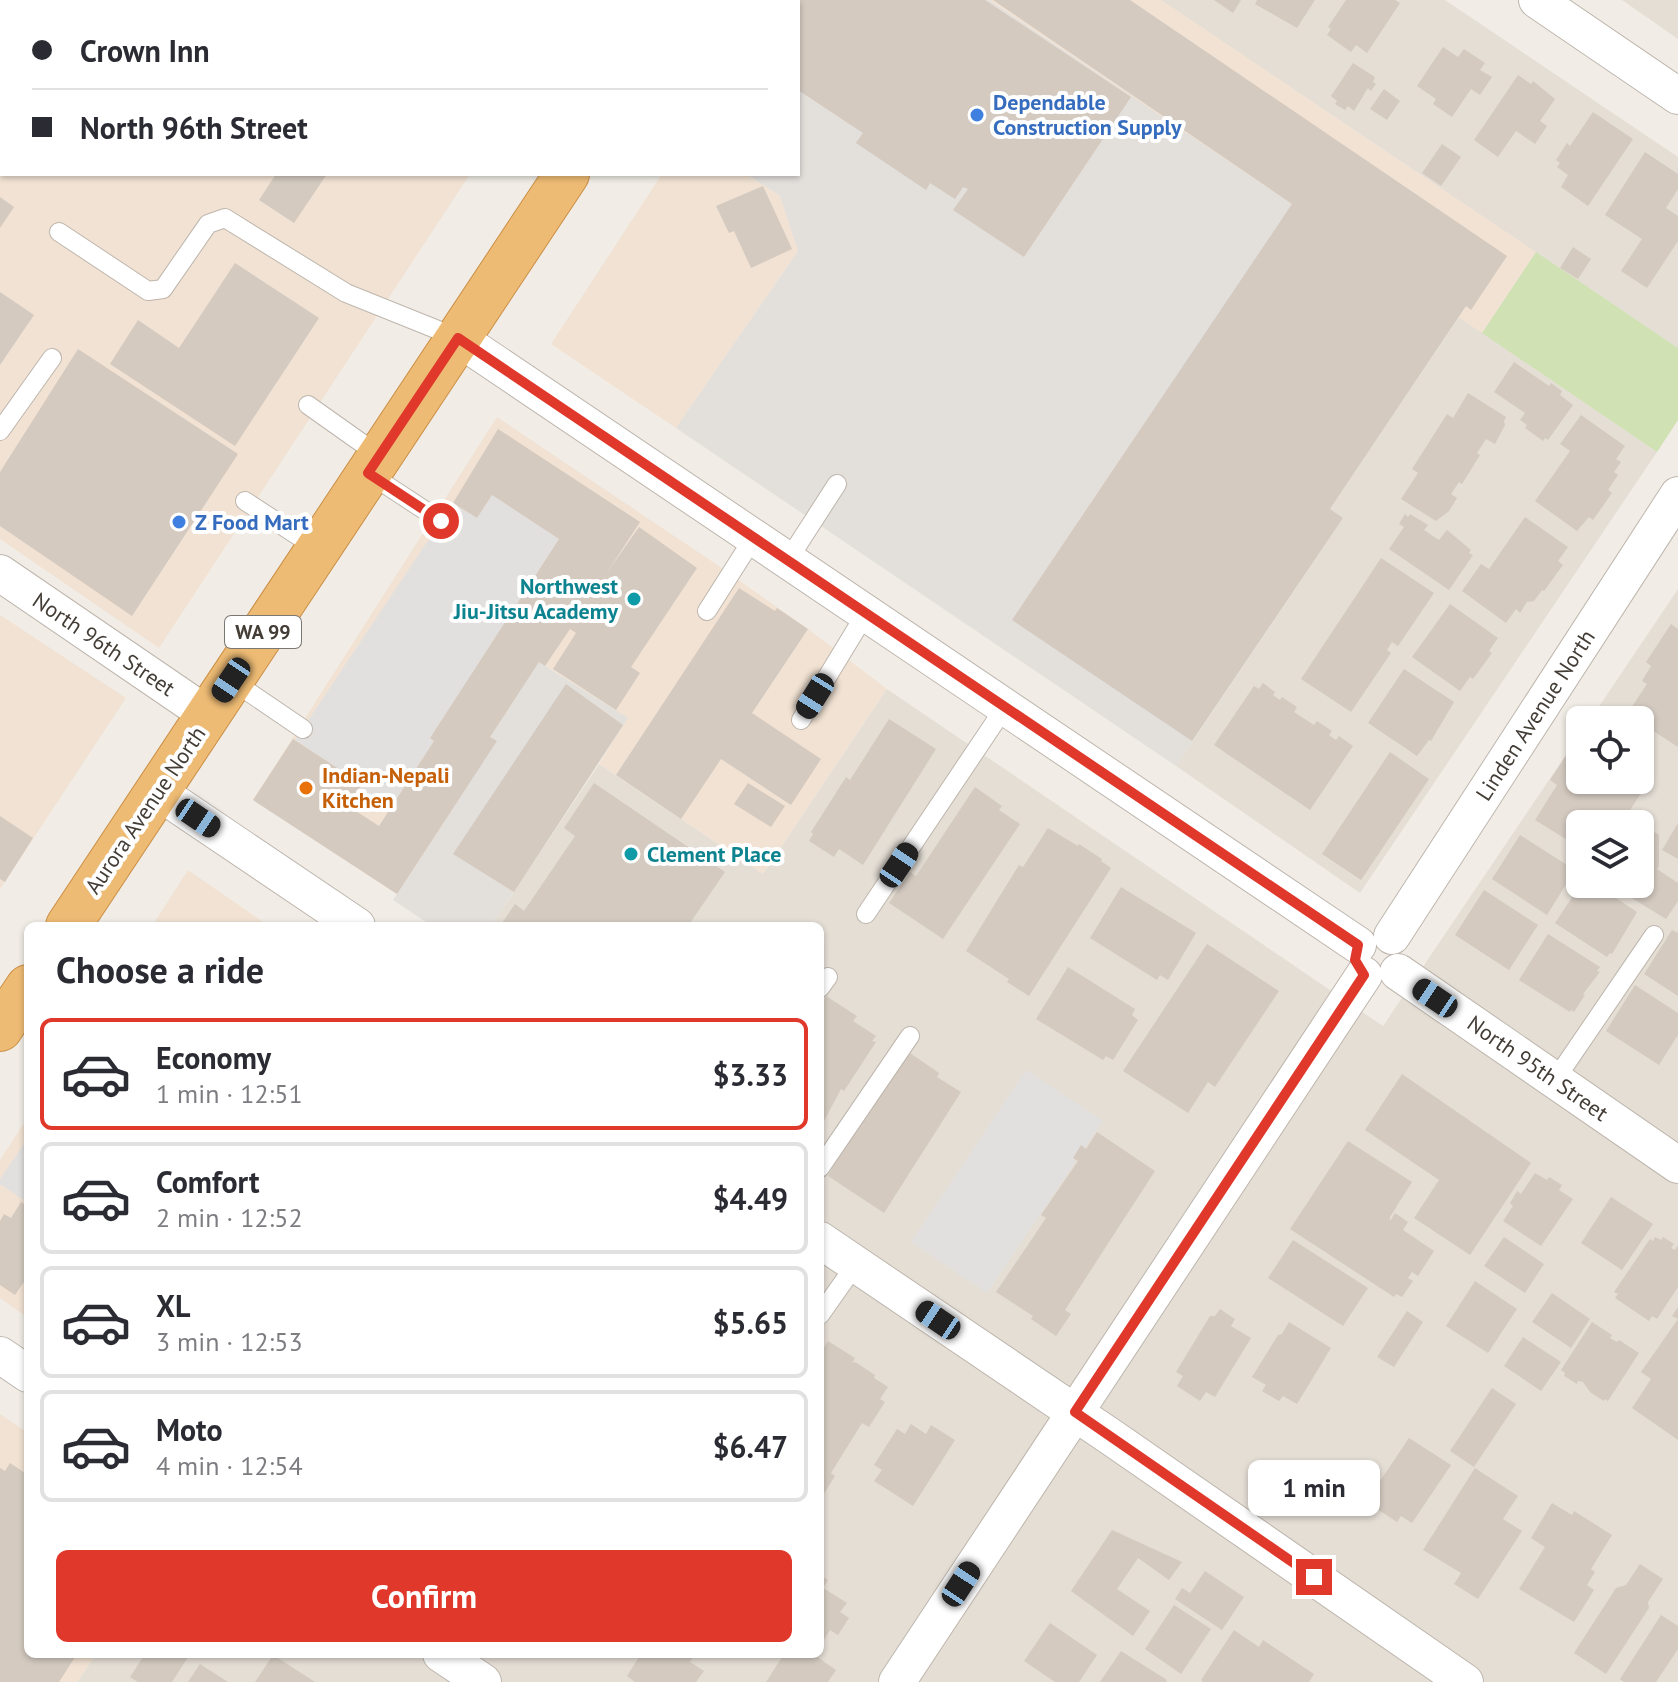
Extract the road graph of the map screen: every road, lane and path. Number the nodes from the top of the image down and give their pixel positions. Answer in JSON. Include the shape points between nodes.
{"nodes":[{"id":1,"x":1537,"y":0,"type":"edge"},
{"id":2,"x":1678,"y":96,"type":"edge"},
{"id":3,"x":566,"y":176,"type":"edge"},
{"id":4,"x":59,"y":232,"type":"dead end"},
{"id":5,"x":458,"y":338,"type":"junction"},
{"id":6,"x":52,"y":358,"type":"dead end"},
{"id":7,"x":308,"y":405,"type":"dead end"},
{"id":8,"x":0,"y":431,"type":"edge"},
{"id":9,"x":374,"y":465,"type":"junction"},
{"id":10,"x":837,"y":484,"type":"dead end"},
{"id":11,"x":1678,"y":495,"type":"edge"},
{"id":12,"x":245,"y":501,"type":"dead end"},
{"id":13,"x":441,"y":521,"type":"dead end"},
{"id":14,"x":754,"y":537,"type":"junction"},
{"id":15,"x":318,"y":549,"type":"junction"},
{"id":16,"x":788,"y":560,"type":"junction"},
{"id":17,"x":3,"y":580,"type":"edge"},
{"id":18,"x":707,"y":611,"type":"dead end"},
{"id":19,"x":866,"y":613,"type":"junction"},
{"id":20,"x":219,"y":698,"type":"junction"},
{"id":21,"x":1005,"y":707,"type":"junction"},
{"id":22,"x":801,"y":720,"type":"dead end"},
{"id":23,"x":303,"y":729,"type":"dead end"},
{"id":24,"x":157,"y":791,"type":"junction"},
{"id":25,"x":866,"y":914,"type":"dead end"},
{"id":26,"x":71,"y":922,"type":"edge"},
{"id":27,"x":351,"y":922,"type":"edge"},
{"id":28,"x":1654,"y":935,"type":"dead end"},
{"id":29,"x":1373,"y":964,"type":"junction"},
{"id":30,"x":24,"y":993,"type":"edge"},
{"id":31,"x":0,"y":1029,"type":"edge"},
{"id":32,"x":910,"y":1036,"type":"dead end"},
{"id":33,"x":1555,"y":1080,"type":"junction"},
{"id":34,"x":824,"y":1162,"type":"edge"},
{"id":35,"x":1678,"y":1165,"type":"edge"},
{"id":36,"x":824,"y":1243,"type":"edge"},
{"id":37,"x":856,"y":1264,"type":"junction"},
{"id":38,"x":824,"y":1309,"type":"edge"},
{"id":39,"x":0,"y":1355,"type":"edge"},
{"id":40,"x":24,"y":1371,"type":"edge"},
{"id":41,"x":1075,"y":1412,"type":"junction"},
{"id":42,"x":447,"y":1658,"type":"edge"},
{"id":43,"x":483,"y":1682,"type":"edge"},
{"id":44,"x":897,"y":1682,"type":"edge"},
{"id":45,"x":1465,"y":1682,"type":"edge"}],
"edges":[{"from":1,"to":2,"type":"street"},
{"from":3,"to":5,"type":"highway","name":"Aurora Avenue North","number":"WA 99"},
{"from":4,"to":5,"type":"lane","via":[[148,291],[163,289],[208,224],[225,218],[346,293]]},
{"from":5,"to":9,"type":"highway","name":"Aurora Avenue North","number":"WA 99"},
{"from":5,"to":14,"type":"street","name":"North 95th Street"},
{"from":6,"to":8,"type":"lane"},
{"from":7,"to":9,"type":"lane"},
{"from":9,"to":13,"type":"lane"},
{"from":9,"to":15,"type":"highway","name":"Aurora Avenue North","number":"WA 99"},
{"from":10,"to":16,"type":"lane"},
{"from":11,"to":29,"type":"street","name":"Linden Avenue North","via":[[1392,936],[1404,957]]},
{"from":12,"to":15,"type":"lane"},
{"from":14,"to":16,"type":"street","name":"North 95th Street"},
{"from":14,"to":18,"type":"lane"},
{"from":15,"to":20,"type":"highway","name":"Aurora Avenue North","number":"WA 99"},
{"from":16,"to":19,"type":"street","name":"North 95th Street"},
{"from":17,"to":20,"type":"street","name":"North 96th Street"},
{"from":19,"to":21,"type":"street","name":"North 95th Street"},
{"from":19,"to":22,"type":"lane"},
{"from":20,"to":23,"type":"lane"},
{"from":20,"to":24,"type":"highway","name":"Aurora Avenue North","number":"WA 99"},
{"from":21,"to":25,"type":"lane"},
{"from":21,"to":29,"type":"street","name":"North 95th Street"},
{"from":24,"to":26,"type":"highway","name":"Aurora Avenue North","number":"WA 99"},
{"from":24,"to":27,"type":"street"},
{"from":28,"to":33,"type":"lane"},
{"from":29,"to":33,"type":"street","name":"North 95th Street"},
{"from":29,"to":41,"type":"street"},
{"from":30,"to":31,"type":"highway"},
{"from":32,"to":34,"type":"lane"},
{"from":33,"to":35,"type":"street","name":"North 95th Street"},
{"from":36,"to":37,"type":"street"},
{"from":37,"to":38,"type":"lane"},
{"from":37,"to":41,"type":"street"},
{"from":39,"to":40,"type":"street"},
{"from":41,"to":44,"type":"street"},
{"from":41,"to":45,"type":"street"},
{"from":42,"to":43,"type":"street"}]}
